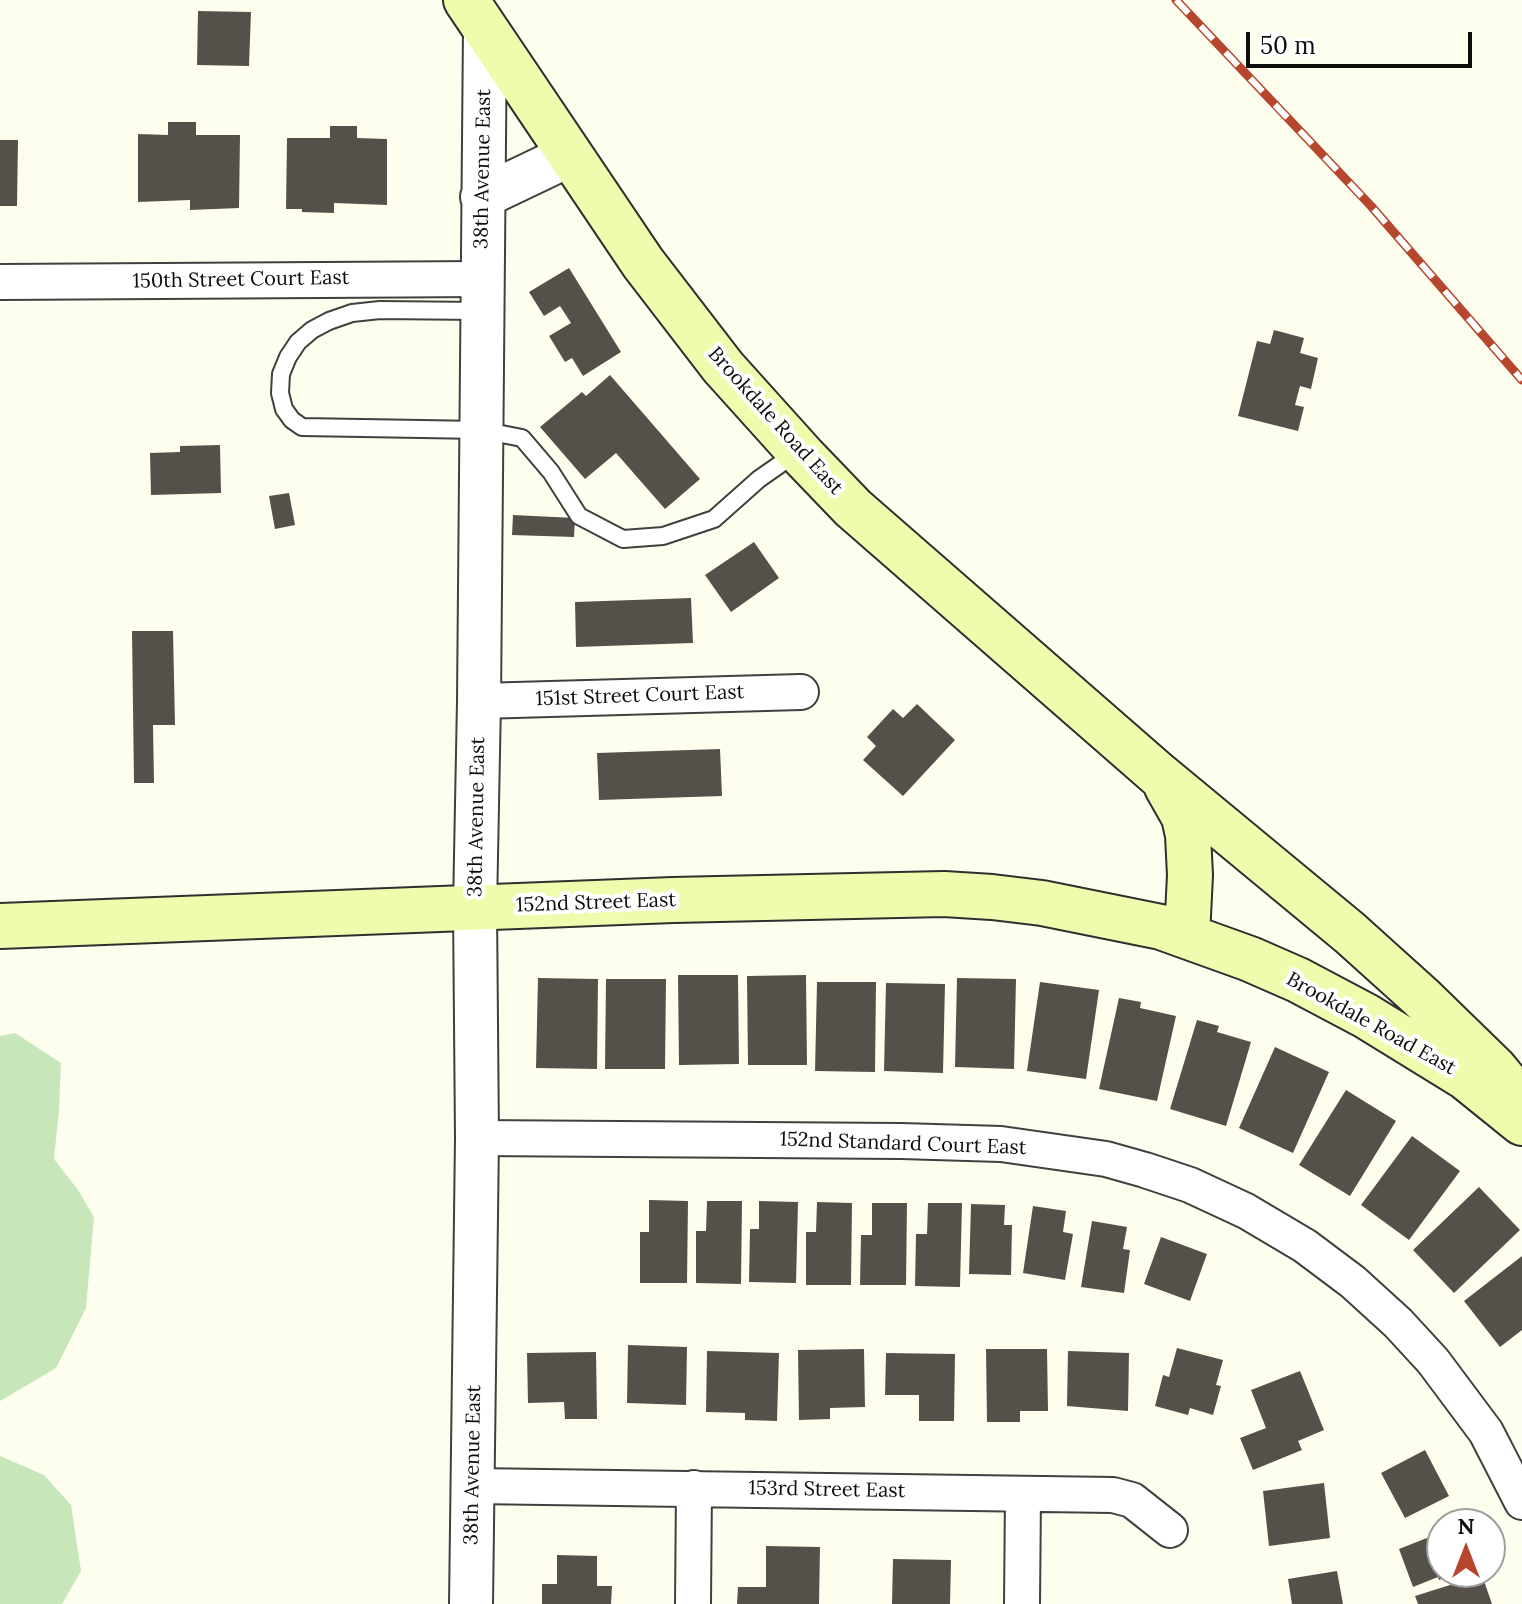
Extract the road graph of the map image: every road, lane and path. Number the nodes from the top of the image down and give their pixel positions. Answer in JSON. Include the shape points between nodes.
{"nodes":[{"id":1,"x":475,"y":15,"type":"edge"},
{"id":2,"x":570,"y":155,"type":"junction"},
{"id":3,"x":482,"y":197,"type":"junction"},
{"id":4,"x":0,"y":282,"type":"edge"},
{"id":5,"x":481,"y":295,"type":"junction"},
{"id":6,"x":481,"y":430,"type":"junction"},
{"id":7,"x":799,"y":451,"type":"junction"},
{"id":8,"x":801,"y":692,"type":"dead end"},
{"id":9,"x":479,"y":701,"type":"junction"},
{"id":10,"x":1159,"y":775,"type":"junction"},
{"id":11,"x":475,"y":908,"type":"junction"},
{"id":12,"x":0,"y":926,"type":"edge"},
{"id":13,"x":1187,"y":936,"type":"junction"},
{"id":14,"x":1522,"y":1101,"type":"edge"},
{"id":15,"x":1522,"y":1123,"type":"edge"},
{"id":16,"x":477,"y":1138,"type":"junction"},
{"id":17,"x":473,"y":1486,"type":"junction"},
{"id":18,"x":694,"y":1488,"type":"junction"},
{"id":19,"x":1023,"y":1494,"type":"junction"},
{"id":20,"x":1522,"y":1502,"type":"edge"},
{"id":21,"x":1170,"y":1530,"type":"dead end"},
{"id":22,"x":471,"y":1604,"type":"edge"},
{"id":23,"x":693,"y":1604,"type":"edge"},
{"id":24,"x":1022,"y":1604,"type":"edge"}],
"edges":[{"from":1,"to":2,"type":"main road","name":"Brookdale Road East"},
{"from":1,"to":3,"type":"street","name":"38th Avenue East"},
{"from":2,"to":3,"type":"street"},
{"from":2,"to":7,"type":"main road","name":"Brookdale Road East","via":[[643,263],[723,367]]},
{"from":3,"to":5,"type":"street","name":"38th Avenue East"},
{"from":4,"to":5,"type":"street","name":"150th Street Court East"},
{"from":5,"to":6,"type":"street","name":"38th Avenue East"},
{"from":5,"to":6,"type":"lane","via":[[352,313],[329,321],[298,342],[281,374],[280,393],[284,409],[302,427]]},
{"from":6,"to":7,"type":"lane","via":[[522,438],[579,516],[623,539],[663,536],[714,519]]},
{"from":6,"to":9,"type":"street","name":"38th Avenue East"},
{"from":7,"to":10,"type":"main road","name":"Brookdale Road East","via":[[853,508]]},
{"from":8,"to":9,"type":"street","name":"151st Street Court East"},
{"from":9,"to":11,"type":"street","name":"38th Avenue East"},
{"from":10,"to":13,"type":"main road","name":"Brookdale Road East","via":[[1174,795],[1188,835]]},
{"from":10,"to":14,"type":"main road","name":"Brookdale Road East","via":[[1350,933],[1495,1069]]},
{"from":11,"to":12,"type":"main road","name":"152nd Street East"},
{"from":11,"to":13,"type":"main road","name":"152nd Street East","via":[[944,894],[1042,903]]},
{"from":11,"to":16,"type":"street","name":"38th Avenue East"},
{"from":13,"to":15,"type":"main road","name":"Brookdale Road East","via":[[1298,980],[1366,1016],[1465,1077]]},
{"from":16,"to":17,"type":"street","name":"38th Avenue East"},
{"from":16,"to":20,"type":"street","name":"152nd Standard Court East","via":[[1001,1144],[1106,1159],[1190,1185],[1305,1246],[1398,1323],[1486,1432]]},
{"from":17,"to":18,"type":"street","name":"153rd Street East"},
{"from":17,"to":22,"type":"street","name":"38th Avenue East"},
{"from":18,"to":19,"type":"street","name":"153rd Street East"},
{"from":18,"to":23,"type":"street"},
{"from":19,"to":21,"type":"street","name":"153rd Street East","via":[[1113,1495],[1132,1500]]},
{"from":19,"to":24,"type":"street"}]}
